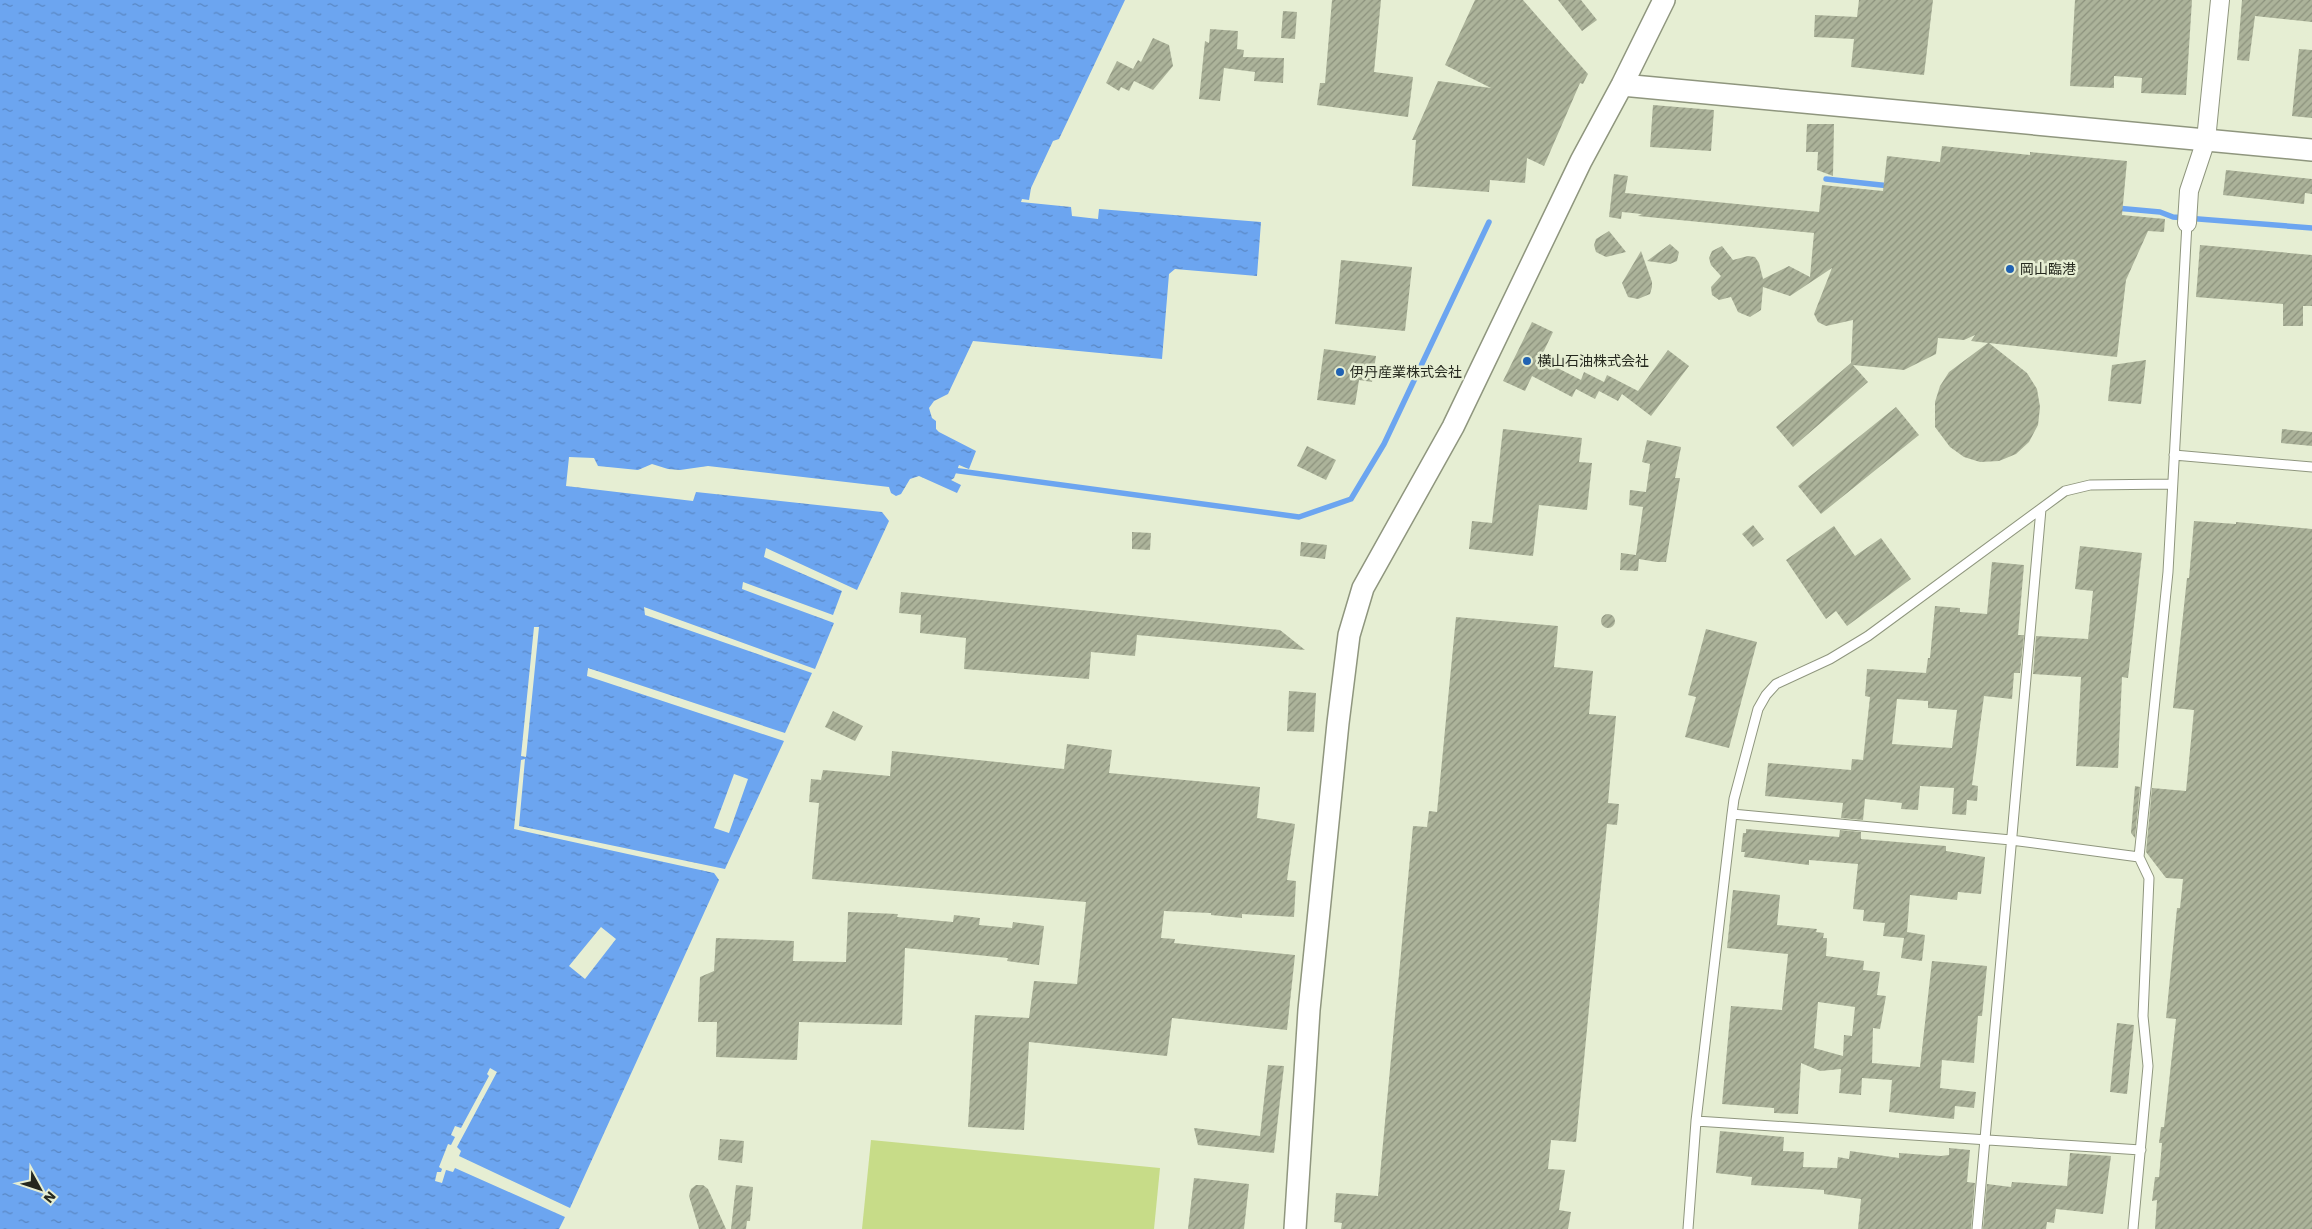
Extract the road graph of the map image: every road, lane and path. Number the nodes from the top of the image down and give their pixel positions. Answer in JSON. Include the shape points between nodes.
{"nodes":[{"id":1,"x":1664,"y":0,"type":"edge"},
{"id":2,"x":2220,"y":0,"type":"edge"},
{"id":3,"x":1622,"y":86,"type":"junction"},
{"id":4,"x":2206,"y":140,"type":"junction"},
{"id":5,"x":2312,"y":150,"type":"edge"},
{"id":6,"x":2188,"y":217,"type":"joint"},
{"id":7,"x":2174,"y":454,"type":"junction"},
{"id":8,"x":2312,"y":466,"type":"edge"},
{"id":9,"x":2172,"y":484,"type":"junction"},
{"id":10,"x":2041,"y":509,"type":"junction"},
{"id":11,"x":1732,"y":814,"type":"junction"},
{"id":12,"x":2011,"y":840,"type":"junction"},
{"id":13,"x":2139,"y":857,"type":"junction"},
{"id":14,"x":1696,"y":1120,"type":"junction"},
{"id":15,"x":1986,"y":1139,"type":"junction"},
{"id":16,"x":2141,"y":1150,"type":"junction"},
{"id":17,"x":1295,"y":1229,"type":"edge"},
{"id":18,"x":1688,"y":1229,"type":"edge"},
{"id":19,"x":1977,"y":1229,"type":"edge"},
{"id":20,"x":2133,"y":1229,"type":"edge"}],
"edges":[{"from":1,"to":3,"type":"street"},
{"from":2,"to":4,"type":"street"},
{"from":3,"to":4,"type":"street"},
{"from":3,"to":17,"type":"street","via":[[1581,162],[1453,426],[1363,588],[1349,635],[1309,1010]]},
{"from":4,"to":5,"type":"street"},
{"from":4,"to":6,"type":"street","via":[[2189,191]]},
{"from":6,"to":7,"type":"lane"},
{"from":7,"to":8,"type":"lane"},
{"from":7,"to":9,"type":"lane"},
{"from":9,"to":10,"type":"lane","via":[[2090,485],[2065,491]]},
{"from":9,"to":13,"type":"lane","via":[[2168,572]]},
{"from":10,"to":11,"type":"lane","via":[[1868,636],[1830,659],[1776,684],[1758,709]]},
{"from":10,"to":12,"type":"lane"},
{"from":11,"to":12,"type":"lane"},
{"from":11,"to":14,"type":"lane"},
{"from":12,"to":13,"type":"lane"},
{"from":12,"to":15,"type":"lane"},
{"from":13,"to":16,"type":"lane","via":[[2149,878],[2143,1016],[2148,1066]]},
{"from":14,"to":15,"type":"lane"},
{"from":14,"to":18,"type":"lane"},
{"from":15,"to":16,"type":"lane"},
{"from":15,"to":19,"type":"lane"},
{"from":16,"to":20,"type":"lane"}]}
